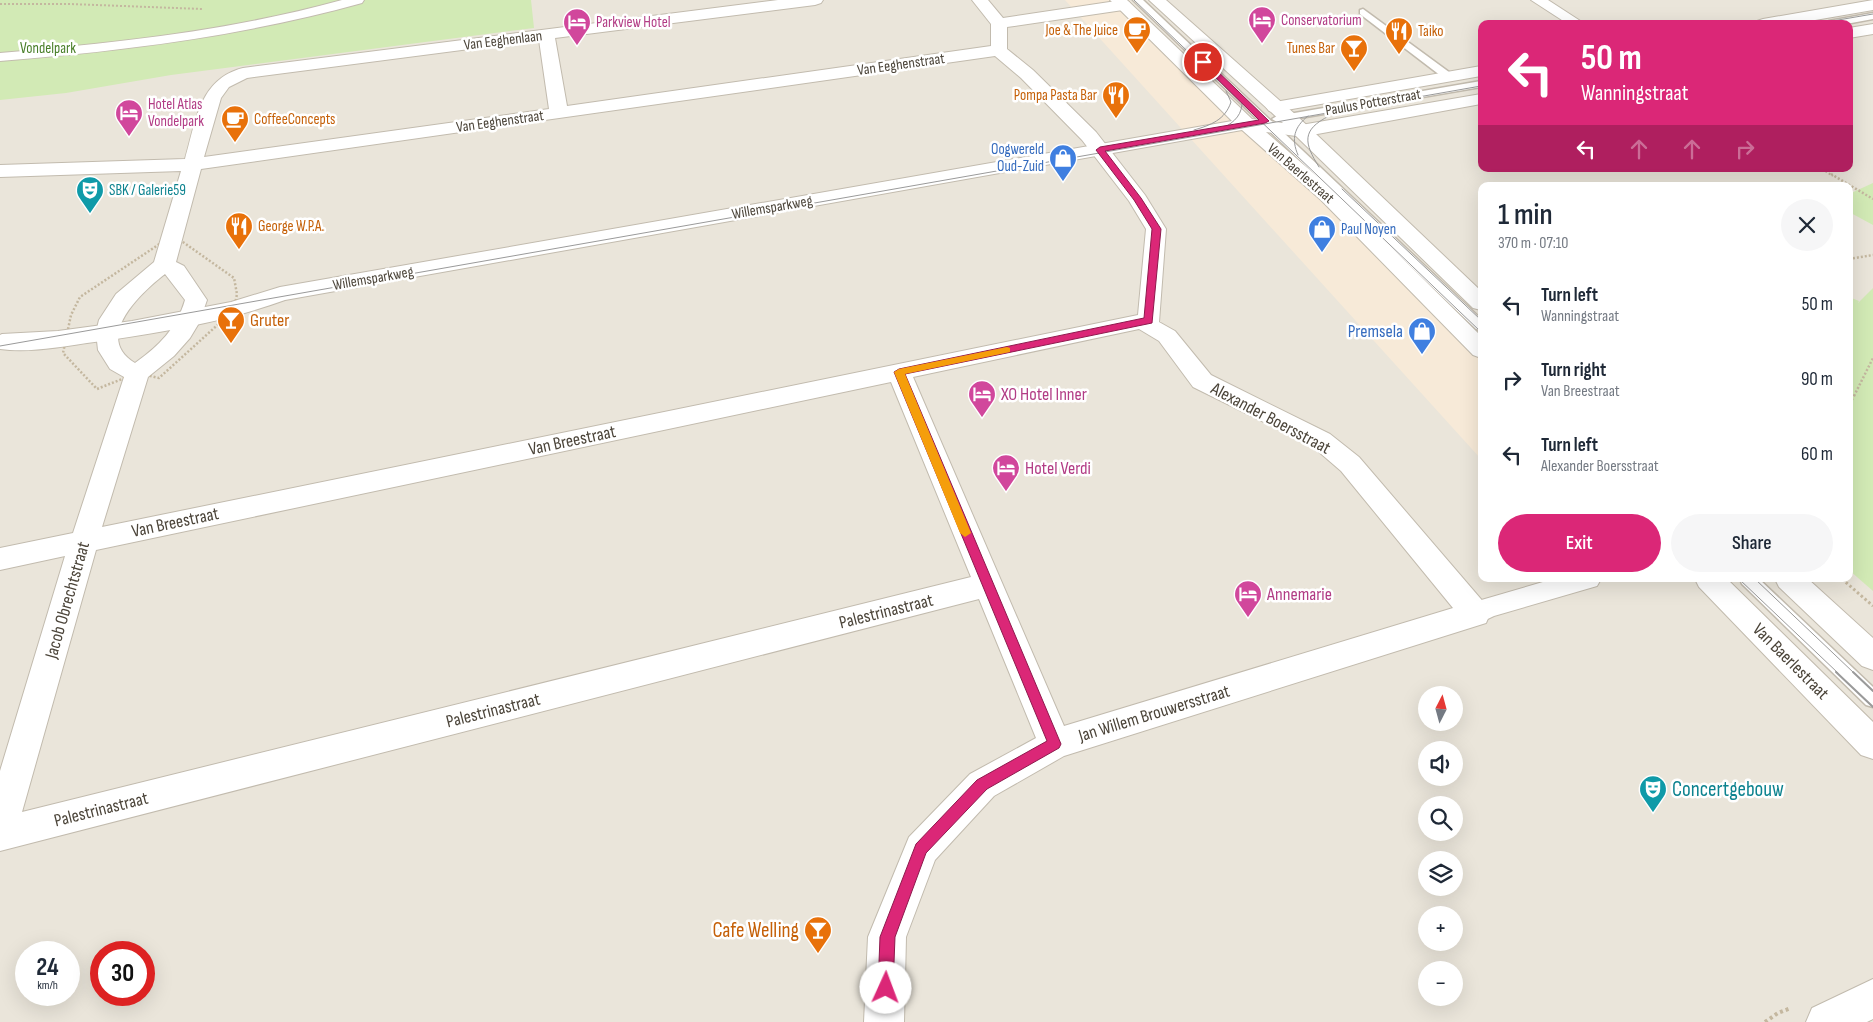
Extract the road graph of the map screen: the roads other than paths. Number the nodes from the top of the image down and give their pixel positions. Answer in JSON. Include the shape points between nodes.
{"nodes":[{"id":1,"x":357,"y":0,"type":"edge"},
{"id":2,"x":815,"y":0,"type":"edge"},
{"id":3,"x":980,"y":0,"type":"edge"},
{"id":4,"x":1157,"y":0,"type":"edge"},
{"id":5,"x":1538,"y":0,"type":"edge"},
{"id":6,"x":1126,"y":2,"type":"edge"},
{"id":7,"x":1873,"y":5,"type":"edge"},
{"id":8,"x":1363,"y":12,"type":"dead end"},
{"id":9,"x":1873,"y":16,"type":"edge"},
{"id":10,"x":1571,"y":20,"type":"edge"},
{"id":11,"x":1786,"y":20,"type":"edge"},
{"id":12,"x":1851,"y":20,"type":"edge"},
{"id":13,"x":999,"y":23,"type":"junction"},
{"id":14,"x":1873,"y":29,"type":"edge"},
{"id":15,"x":1853,"y":32,"type":"edge"},
{"id":16,"x":546,"y":35,"type":"junction"},
{"id":17,"x":999,"y":50,"type":"junction"},
{"id":18,"x":0,"y":56,"type":"edge"},
{"id":19,"x":1478,"y":72,"type":"edge"},
{"id":20,"x":1449,"y":77,"type":"junction"},
{"id":21,"x":1478,"y":85,"type":"edge"},
{"id":22,"x":1478,"y":99,"type":"edge"},
{"id":23,"x":559,"y":113,"type":"junction"},
{"id":24,"x":1272,"y":120,"type":"junction"},
{"id":25,"x":1100,"y":150,"type":"junction"},
{"id":26,"x":1304,"y":157,"type":"junction"},
{"id":27,"x":191,"y":165,"type":"junction"},
{"id":28,"x":0,"y":171,"type":"edge"},
{"id":29,"x":164,"y":265,"type":"junction"},
{"id":30,"x":1478,"y":299,"type":"edge"},
{"id":31,"x":194,"y":309,"type":"junction"},
{"id":32,"x":1143,"y":322,"type":"junction"},
{"id":33,"x":1478,"y":323,"type":"edge"},
{"id":34,"x":110,"y":324,"type":"junction"},
{"id":35,"x":1,"y":343,"type":"edge"},
{"id":36,"x":1478,"y":347,"type":"edge"},
{"id":37,"x":899,"y":372,"type":"junction"},
{"id":38,"x":137,"y":373,"type":"junction"},
{"id":39,"x":84,"y":541,"type":"junction"},
{"id":40,"x":0,"y":559,"type":"edge"},
{"id":41,"x":1578,"y":582,"type":"edge"},
{"id":42,"x":1712,"y":582,"type":"edge"},
{"id":43,"x":1751,"y":582,"type":"edge"},
{"id":44,"x":1793,"y":582,"type":"edge"},
{"id":45,"x":987,"y":585,"type":"junction"},
{"id":46,"x":1475,"y":614,"type":"junction"},
{"id":47,"x":1873,"y":657,"type":"edge"},
{"id":48,"x":1873,"y":699,"type":"edge"},
{"id":49,"x":1054,"y":744,"type":"junction"},
{"id":50,"x":1873,"y":744,"type":"edge"},
{"id":51,"x":0,"y":828,"type":"edge"},
{"id":52,"x":0,"y":834,"type":"edge"},
{"id":53,"x":1873,"y":998,"type":"edge"},
{"id":54,"x":884,"y":1022,"type":"edge"},
{"id":55,"x":1826,"y":1022,"type":"edge"}],
"edges":[{"from":1,"to":18,"type":"street","via":[[297,17],[213,32]]},
{"from":2,"to":16,"type":"street","name":"Van Eeghenlaan"},
{"from":3,"to":13,"type":"street"},
{"from":4,"to":24,"type":"street","name":"Van Baerlestraat"},
{"from":5,"to":10,"type":"street"},
{"from":6,"to":13,"type":"street"},
{"from":6,"to":24,"type":"street","name":"Van Baerlestraat"},
{"from":7,"to":11,"type":"street"},
{"from":8,"to":20,"type":"lane"},
{"from":9,"to":12,"type":"lane"},
{"from":13,"to":17,"type":"street"},
{"from":14,"to":15,"type":"street"},
{"from":16,"to":23,"type":"street"},
{"from":16,"to":27,"type":"street","name":"Van Eeghenlaan","via":[[243,73],[223,83],[212,96]]},
{"from":17,"to":23,"type":"street","name":"Van Eeghenstraat"},
{"from":17,"to":25,"type":"street","via":[[1027,74]]},
{"from":19,"to":20,"type":"street","name":"Paulus Potterstraat"},
{"from":20,"to":24,"type":"street","name":"Paulus Potterstraat"},
{"from":21,"to":24,"type":"lane","name":"Paulus Potterstraat"},
{"from":22,"to":24,"type":"street","name":"Paulus Potterstraat"},
{"from":23,"to":27,"type":"street","name":"Van Eeghenstraat"},
{"from":24,"to":25,"type":"street","name":"Willemsparkweg"},
{"from":24,"to":26,"type":"lane","name":"Van Baerlestraat"},
{"from":24,"to":26,"type":"lane","via":[[1299,144]]},
{"from":24,"to":30,"type":"street","name":"Van Baerlestraat"},
{"from":24,"to":36,"type":"street","name":"Van Baerlestraat","via":[[1328,196]]},
{"from":25,"to":31,"type":"street","name":"Willemsparkweg","via":[[280,294],[250,306]]},
{"from":25,"to":32,"type":"street","via":[[1156,229],[1149,320]]},
{"from":26,"to":33,"type":"lane","name":"Van Baerlestraat"},
{"from":27,"to":28,"type":"street","name":"Van Eeghenstraat"},
{"from":27,"to":29,"type":"street"},
{"from":29,"to":31,"type":"street","via":[[176,271]]},
{"from":29,"to":34,"type":"street","via":[[119,306]]},
{"from":31,"to":34,"type":"street","name":"Willemsparkweg"},
{"from":31,"to":38,"type":"street","via":[[185,330],[157,359]]},
{"from":32,"to":37,"type":"street","name":"Van Breestraat"},
{"from":32,"to":46,"type":"street","name":"Alexander Boersstraat","via":[[1167,336],[1202,381],[1321,440],[1350,464]]},
{"from":34,"to":35,"type":"street","name":"Willemsparkweg","via":[[65,340]]},
{"from":34,"to":38,"type":"street","via":[[110,351],[122,368]]},
{"from":37,"to":39,"type":"street","name":"Van Breestraat"},
{"from":37,"to":45,"type":"street"},
{"from":38,"to":39,"type":"street","name":"Jacob Obrechtstraat"},
{"from":39,"to":40,"type":"street","name":"Van Breestraat"},
{"from":39,"to":51,"type":"street","name":"Jacob Obrechtstraat"},
{"from":41,"to":46,"type":"street","name":"Jan Willem Brouwersstraat"},
{"from":42,"to":50,"type":"street","name":"Van Baerlestraat"},
{"from":43,"to":48,"type":"lane","name":"Van Baerlestraat"},
{"from":44,"to":47,"type":"street"},
{"from":45,"to":49,"type":"street"},
{"from":45,"to":52,"type":"street","name":"Palestrinastraat"},
{"from":46,"to":49,"type":"street","name":"Jan Willem Brouwersstraat"},
{"from":49,"to":54,"type":"street","name":"Jan Willem Brouwersstraat","via":[[982,785],[921,849],[887,937]]},
{"from":53,"to":55,"type":"street"}]}
